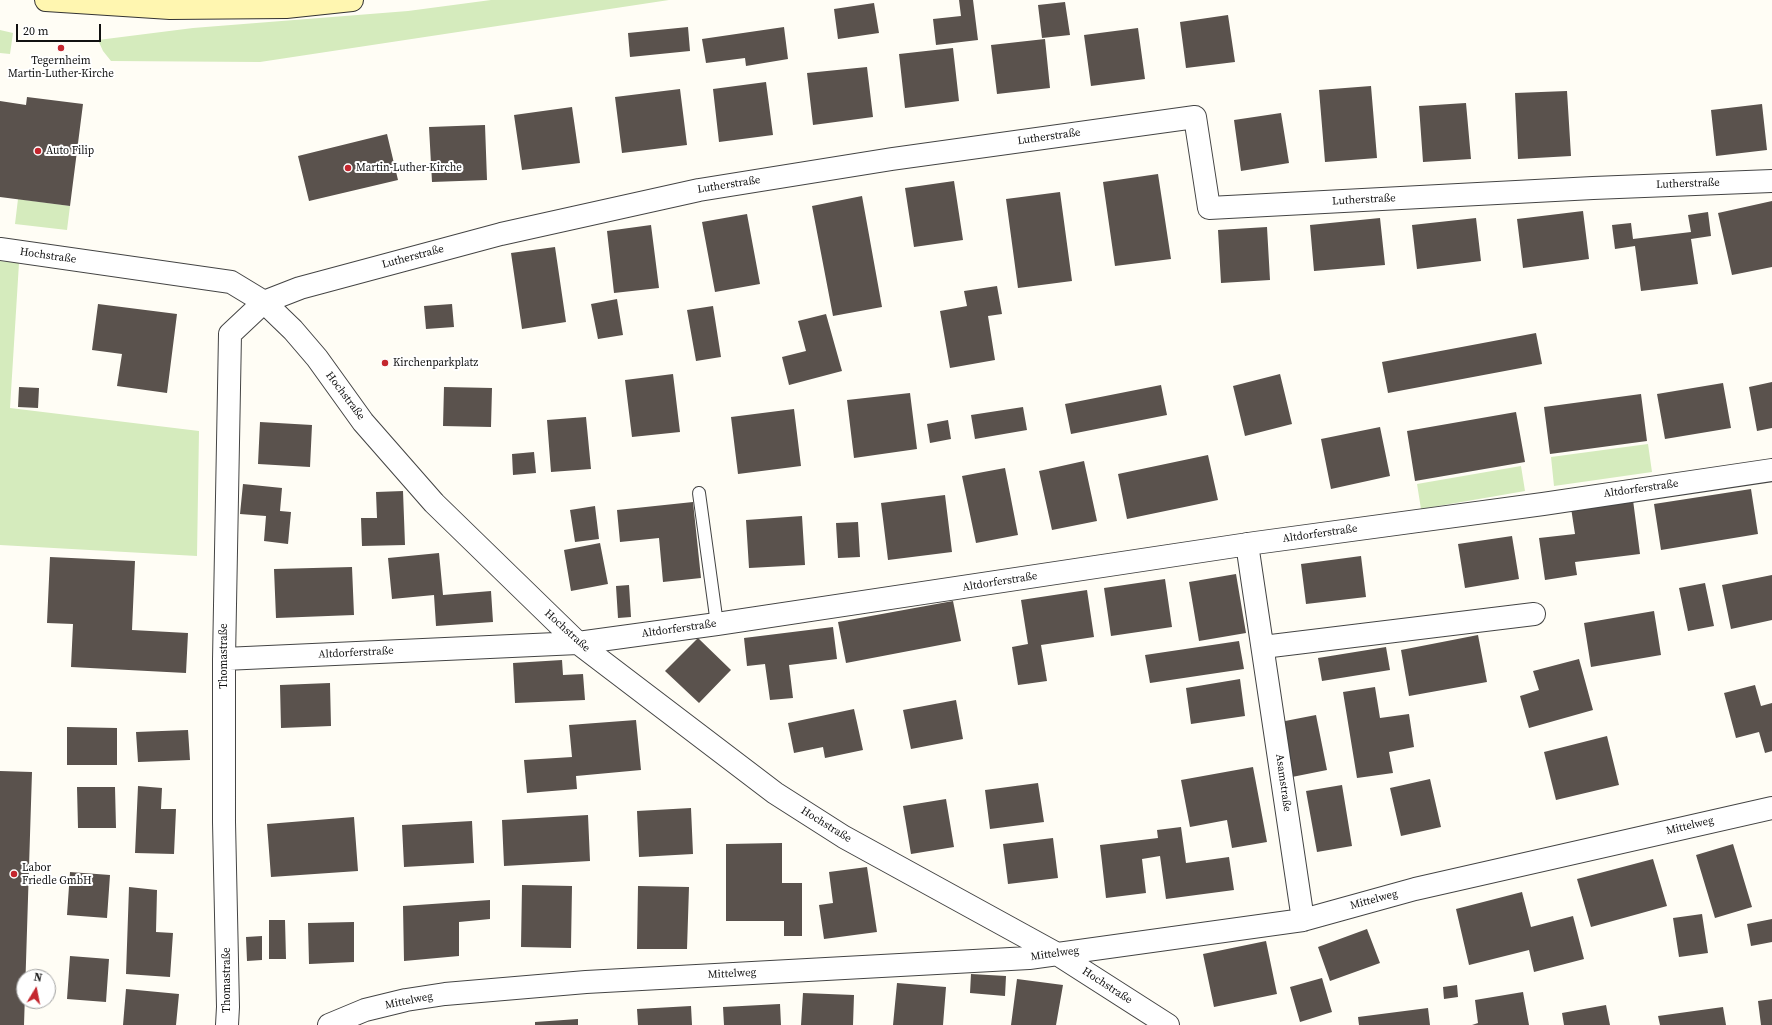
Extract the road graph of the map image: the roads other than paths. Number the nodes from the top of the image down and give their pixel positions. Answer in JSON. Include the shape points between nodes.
{"nodes":[{"id":1,"x":46,"y":0,"type":"edge"},
{"id":2,"x":352,"y":0,"type":"edge"},
{"id":3,"x":1772,"y":181,"type":"edge"},
{"id":4,"x":0,"y":249,"type":"edge"},
{"id":5,"x":264,"y":302,"type":"junction"},
{"id":6,"x":1772,"y":470,"type":"edge"},
{"id":7,"x":699,"y":493,"type":"dead end"},
{"id":8,"x":1248,"y":544,"type":"junction"},
{"id":9,"x":1534,"y":614,"type":"dead end"},
{"id":10,"x":717,"y":624,"type":"junction"},
{"id":11,"x":578,"y":643,"type":"junction"},
{"id":12,"x":1263,"y":647,"type":"junction"},
{"id":13,"x":224,"y":659,"type":"junction"},
{"id":14,"x":1772,"y":808,"type":"edge"},
{"id":15,"x":1303,"y":920,"type":"junction"},
{"id":16,"x":1057,"y":954,"type":"junction"},
{"id":17,"x":227,"y":1025,"type":"edge"},
{"id":18,"x":329,"y":1025,"type":"edge"},
{"id":19,"x":1168,"y":1025,"type":"edge"}],
"edges":[{"from":1,"to":2,"type":"main road","via":[[170,8],[286,6]]},
{"from":3,"to":5,"type":"street","name":"Lutherstraße","via":[[1209,208],[1195,117],[892,159],[698,190],[501,234],[300,288]]},
{"from":4,"to":5,"type":"street","name":"Hochstraße","via":[[231,282]]},
{"from":5,"to":11,"type":"street","name":"Hochstraße","via":[[317,358],[364,422],[434,503]]},
{"from":5,"to":13,"type":"street","name":"Thomastraße","via":[[230,334]]},
{"from":6,"to":8,"type":"street","name":"Altdorferstraße"},
{"from":7,"to":10,"type":"lane"},
{"from":8,"to":10,"type":"street","name":"Altdorferstraße"},
{"from":8,"to":12,"type":"street","name":"Asamstraße"},
{"from":9,"to":12,"type":"street"},
{"from":10,"to":11,"type":"street","name":"Altdorferstraße"},
{"from":11,"to":13,"type":"street","name":"Altdorferstraße"},
{"from":11,"to":16,"type":"street","name":"Hochstraße","via":[[775,793],[844,838]]},
{"from":12,"to":15,"type":"street","name":"Asamstraße"},
{"from":13,"to":17,"type":"street","name":"Thomastraße"},
{"from":14,"to":15,"type":"street","name":"Mittelweg","via":[[1415,889]]},
{"from":15,"to":16,"type":"street","name":"Mittelweg"},
{"from":16,"to":18,"type":"street","name":"Mittelweg","via":[[1021,959],[586,982],[445,994],[365,1010]]},
{"from":16,"to":19,"type":"street","name":"Hochstraße"}]}
